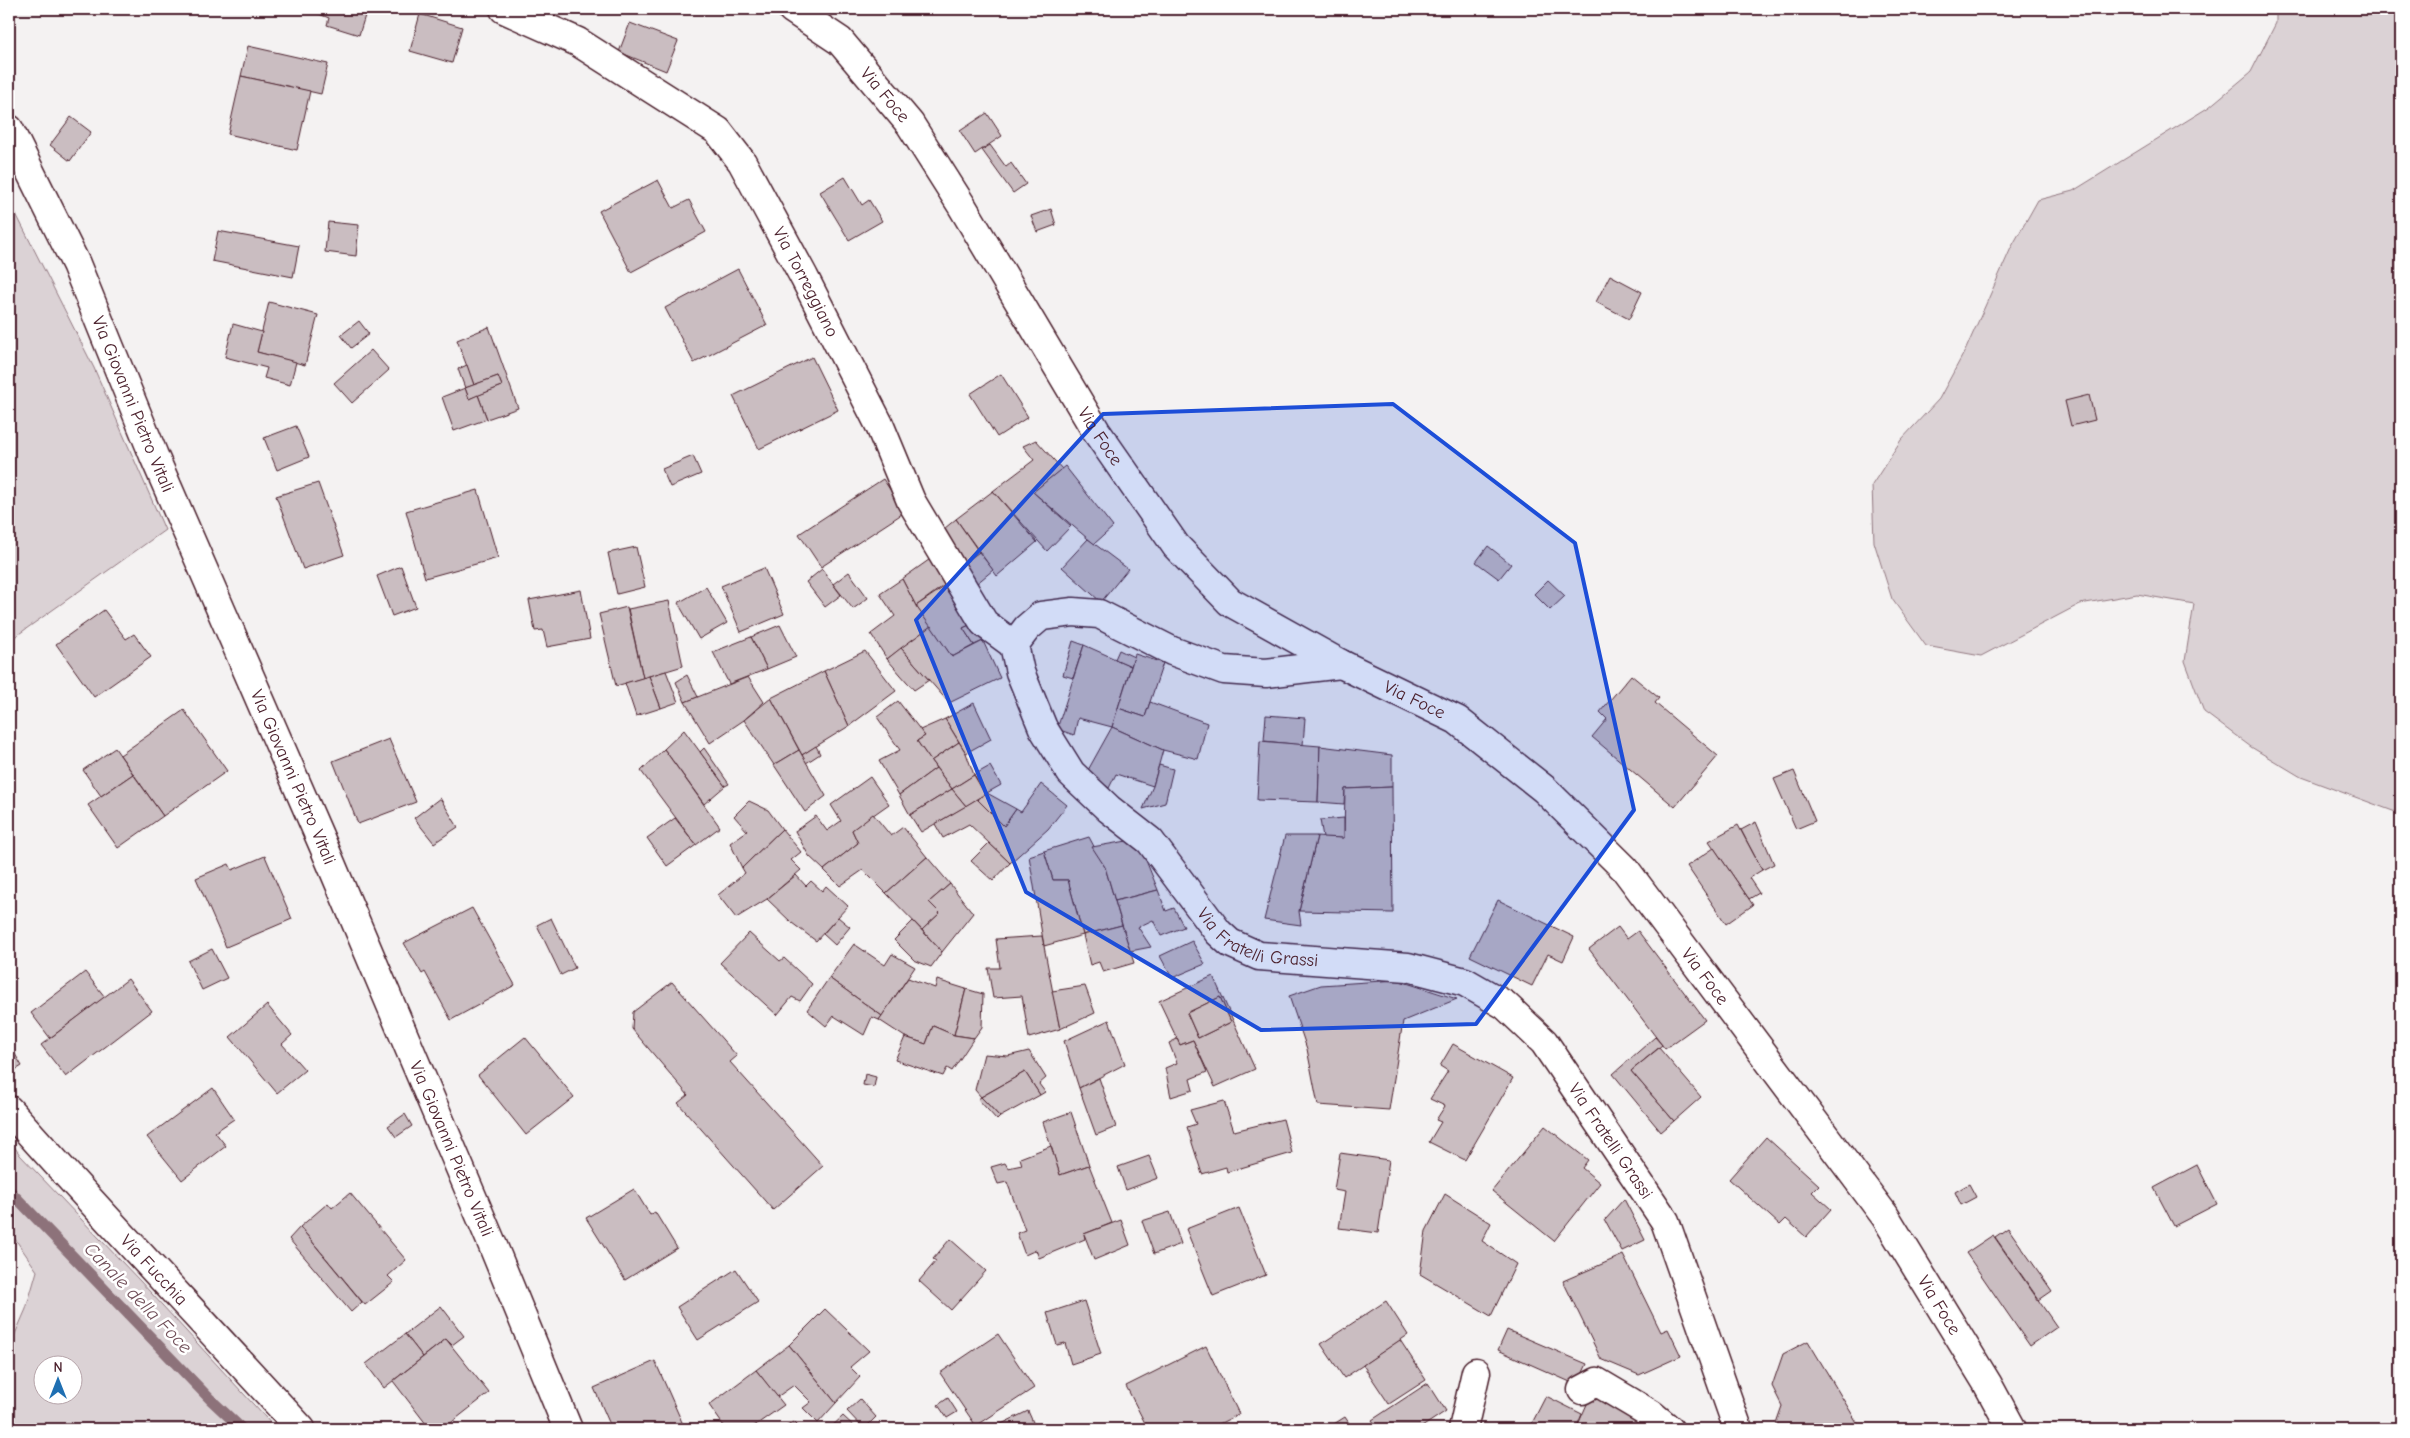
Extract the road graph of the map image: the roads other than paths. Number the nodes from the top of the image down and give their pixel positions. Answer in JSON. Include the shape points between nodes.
{"nodes":[{"id":1,"x":504,"y":9,"type":"edge"},
{"id":2,"x":792,"y":9,"type":"edge"},
{"id":3,"x":9,"y":129,"type":"edge"},
{"id":4,"x":1014,"y":645,"type":"junction"},
{"id":5,"x":1341,"y":664,"type":"junction"},
{"id":6,"x":9,"y":1110,"type":"edge"},
{"id":7,"x":1476,"y":1372,"type":"dead end"},
{"id":8,"x":1582,"y":1390,"type":"dead end"},
{"id":9,"x":302,"y":1429,"type":"edge"},
{"id":10,"x":568,"y":1429,"type":"edge"},
{"id":11,"x":1463,"y":1429,"type":"edge"},
{"id":12,"x":1669,"y":1429,"type":"edge"},
{"id":13,"x":1738,"y":1429,"type":"edge"},
{"id":14,"x":2012,"y":1429,"type":"edge"}],
"edges":[{"from":1,"to":4,"type":"street","name":"Via Torreggiano","via":[[578,42],[718,131],[742,162],[804,277],[878,424],[911,501],[984,623]]},
{"from":2,"to":5,"type":"street","name":"Via Foce","via":[[840,41],[910,124],[1096,431],[1176,546],[1230,602]]},
{"from":3,"to":10,"type":"street","name":"Via Giovanni Pietro Vitali","via":[[76,264],[154,456],[494,1246]]},
{"from":4,"to":5,"type":"street","via":[[1041,616],[1073,612],[1099,614],[1172,651],[1224,670],[1266,673]]},
{"from":4,"to":13,"type":"street","name":"Via Fratelli Grassi","via":[[1020,672],[1043,728],[1071,773],[1150,841],[1218,932],[1230,943],[1259,956],[1408,967],[1465,982],[1505,1005],[1544,1042],[1665,1221]]},
{"from":5,"to":14,"type":"street","name":"Via Foce","via":[[1456,720],[1544,789],[1625,869],[1885,1216]]},
{"from":6,"to":9,"type":"street","name":"Via Fucchia"},
{"from":7,"to":11,"type":"street"},
{"from":8,"to":12,"type":"street","via":[[1597,1382],[1651,1414]]}]}
